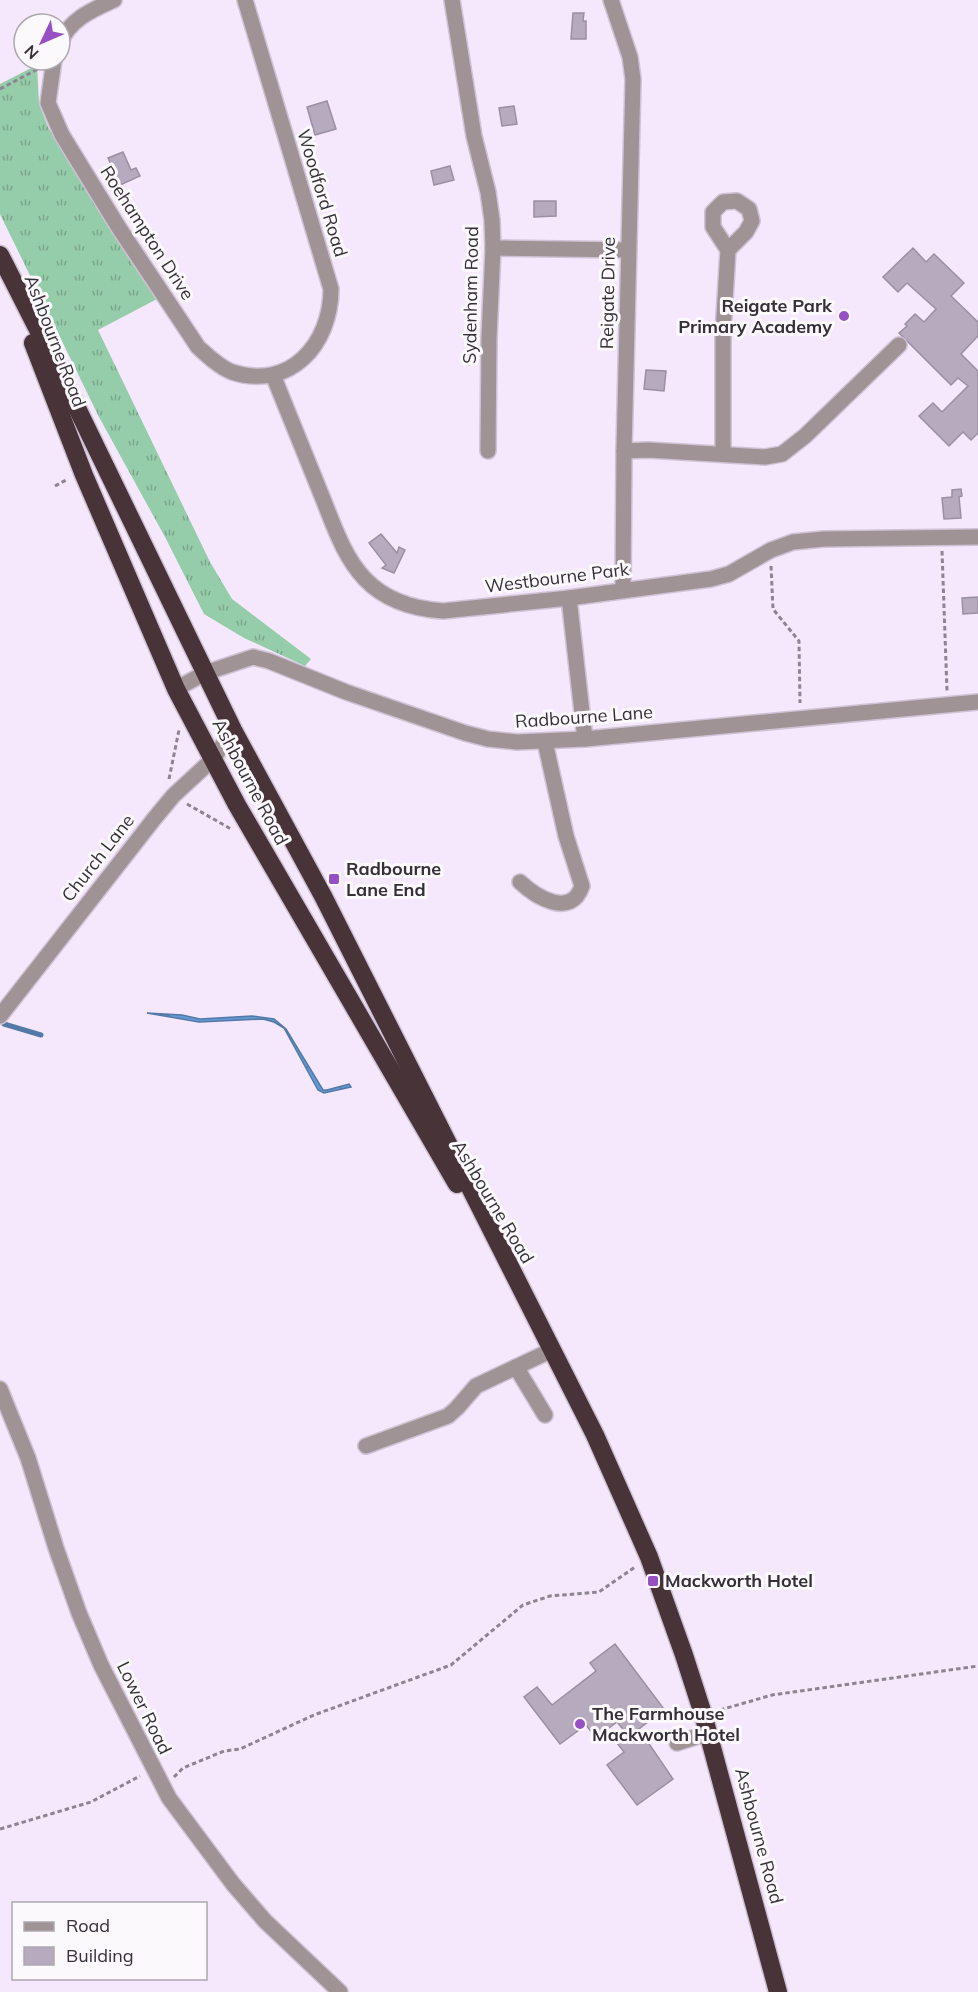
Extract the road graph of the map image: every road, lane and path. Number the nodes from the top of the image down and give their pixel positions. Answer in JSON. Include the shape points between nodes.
{"nodes":[{"id":1,"x":114,"y":0,"type":"edge"},
{"id":2,"x":245,"y":0,"type":"edge"},
{"id":3,"x":452,"y":0,"type":"edge"},
{"id":4,"x":612,"y":0,"type":"edge"},
{"id":5,"x":72,"y":25,"type":"edge"},
{"id":6,"x":32,"y":72,"type":"edge"},
{"id":7,"x":52,"y":72,"type":"edge"},
{"id":8,"x":0,"y":89,"type":"edge"},
{"id":9,"x":493,"y":248,"type":"junction"},
{"id":10,"x":628,"y":250,"type":"junction"},
{"id":11,"x":728,"y":250,"type":"dead end"},
{"id":12,"x":0,"y":256,"type":"edge"},
{"id":13,"x":899,"y":345,"type":"dead end"},
{"id":14,"x":273,"y":375,"type":"junction"},
{"id":15,"x":488,"y":451,"type":"dead end"},
{"id":16,"x":624,"y":451,"type":"junction"},
{"id":17,"x":723,"y":454,"type":"junction"},
{"id":18,"x":72,"y":477,"type":"dead end"},
{"id":19,"x":55,"y":486,"type":"dead end"},
{"id":20,"x":978,"y":537,"type":"edge"},
{"id":21,"x":941,"y":538,"type":"junction"},
{"id":22,"x":771,"y":550,"type":"junction"},
{"id":23,"x":623,"y":590,"type":"junction"},
{"id":24,"x":568,"y":598,"type":"junction"},
{"id":25,"x":205,"y":673,"type":"junction"},
{"id":26,"x":176,"y":689,"type":"junction"},
{"id":27,"x":978,"y":702,"type":"edge"},
{"id":28,"x":948,"y":705,"type":"junction"},
{"id":29,"x":800,"y":720,"type":"junction"},
{"id":30,"x":233,"y":730,"type":"junction"},
{"id":31,"x":585,"y":739,"type":"junction"},
{"id":32,"x":545,"y":742,"type":"junction"},
{"id":33,"x":213,"y":759,"type":"junction"},
{"id":34,"x":520,"y":882,"type":"dead end"},
{"id":35,"x":0,"y":1016,"type":"edge"},
{"id":36,"x":524,"y":1297,"type":"junction"},
{"id":37,"x":552,"y":1350,"type":"junction"},
{"id":38,"x":516,"y":1367,"type":"junction"},
{"id":39,"x":0,"y":1389,"type":"edge"},
{"id":40,"x":545,"y":1415,"type":"dead end"},
{"id":41,"x":366,"y":1446,"type":"dead end"},
{"id":42,"x":649,"y":1557,"type":"junction"},
{"id":43,"x":978,"y":1666,"type":"edge"},
{"id":44,"x":703,"y":1714,"type":"junction"},
{"id":45,"x":708,"y":1734,"type":"junction"},
{"id":46,"x":677,"y":1743,"type":"dead end"},
{"id":47,"x":152,"y":1769,"type":"junction"},
{"id":48,"x":164,"y":1787,"type":"junction"},
{"id":49,"x":0,"y":1829,"type":"edge"},
{"id":50,"x":340,"y":1992,"type":"edge"},
{"id":51,"x":778,"y":1992,"type":"edge"}],
"edges":[{"from":1,"to":5,"type":"street","via":[[87,12]]},
{"from":2,"to":14,"type":"street","name":"Woodford Road","via":[[331,289],[327,322],[312,351]]},
{"from":3,"to":9,"type":"street","name":"Sydenham Road","via":[[474,136],[488,192]]},
{"from":4,"to":10,"type":"street","name":"Reigate Drive","via":[[633,79]]},
{"from":6,"to":8,"type":"path"},
{"from":7,"to":14,"type":"street","name":"Roehampton Drive","via":[[48,103],[62,135],[198,347],[231,371]]},
{"from":9,"to":10,"type":"street"},
{"from":9,"to":15,"type":"street","name":"Sydenham Road"},
{"from":10,"to":16,"type":"street","name":"Reigate Drive"},
{"from":11,"to":17,"type":"street"},
{"from":12,"to":25,"type":"highway","name":"Ashbourne Road"},
{"from":12,"to":26,"type":"highway","name":"Ashbourne Road","via":[[84,475]]},
{"from":13,"to":17,"type":"street","via":[[782,454]]},
{"from":14,"to":24,"type":"street","name":"Westbourne Park","via":[[351,563],[385,596],[406,606],[443,611]]},
{"from":16,"to":17,"type":"street"},
{"from":16,"to":23,"type":"street","name":"Reigate Drive"},
{"from":18,"to":19,"type":"path"},
{"from":20,"to":21,"type":"street","name":"Westbourne Park"},
{"from":21,"to":22,"type":"street","name":"Westbourne Park","via":[[824,539],[793,542]]},
{"from":21,"to":28,"type":"path"},
{"from":22,"to":23,"type":"street","name":"Westbourne Park","via":[[729,574],[711,579]]},
{"from":22,"to":29,"type":"path","via":[[772,609],[799,641]]},
{"from":23,"to":24,"type":"street","name":"Westbourne Park"},
{"from":24,"to":31,"type":"street"},
{"from":25,"to":26,"type":"street","name":"Radbourne Lane"},
{"from":25,"to":30,"type":"highway","name":"Ashbourne Road"},
{"from":25,"to":32,"type":"street","name":"Radbourne Lane","via":[[253,657],[465,733],[502,741]]},
{"from":26,"to":33,"type":"highway","name":"Ashbourne Road"},
{"from":27,"to":28,"type":"street","name":"Radbourne Lane"},
{"from":28,"to":29,"type":"street","name":"Radbourne Lane"},
{"from":29,"to":31,"type":"street","name":"Radbourne Lane"},
{"from":30,"to":33,"type":"street","name":"Church Lane"},
{"from":30,"to":36,"type":"highway","name":"Ashbourne Road","via":[[323,896]]},
{"from":31,"to":32,"type":"street","name":"Radbourne Lane"},
{"from":32,"to":34,"type":"street","via":[[566,836],[582,886],[575,898],[554,903]]},
{"from":33,"to":35,"type":"street","name":"Church Lane","via":[[173,796]]},
{"from":33,"to":36,"type":"highway","name":"Ashbourne Road"},
{"from":36,"to":37,"type":"highway","name":"Ashbourne Road"},
{"from":37,"to":38,"type":"street"},
{"from":37,"to":42,"type":"highway","name":"Ashbourne Road"},
{"from":38,"to":40,"type":"street"},
{"from":38,"to":41,"type":"street","via":[[476,1386],[448,1416]]},
{"from":39,"to":47,"type":"street","name":"Lower Road","via":[[24,1447],[79,1612]]},
{"from":42,"to":44,"type":"highway","name":"Ashbourne Road"},
{"from":42,"to":48,"type":"path","via":[[599,1592],[550,1596],[523,1605],[452,1665],[183,1768]]},
{"from":43,"to":44,"type":"path","via":[[772,1695]]},
{"from":44,"to":45,"type":"highway","name":"Ashbourne Road"},
{"from":45,"to":46,"type":"street"},
{"from":45,"to":51,"type":"highway","name":"Ashbourne Road"},
{"from":47,"to":48,"type":"street","name":"Lower Road"},
{"from":47,"to":49,"type":"path","via":[[91,1802]]},
{"from":48,"to":50,"type":"street","name":"Lower Road","via":[[176,1809],[265,1922]]}]}
